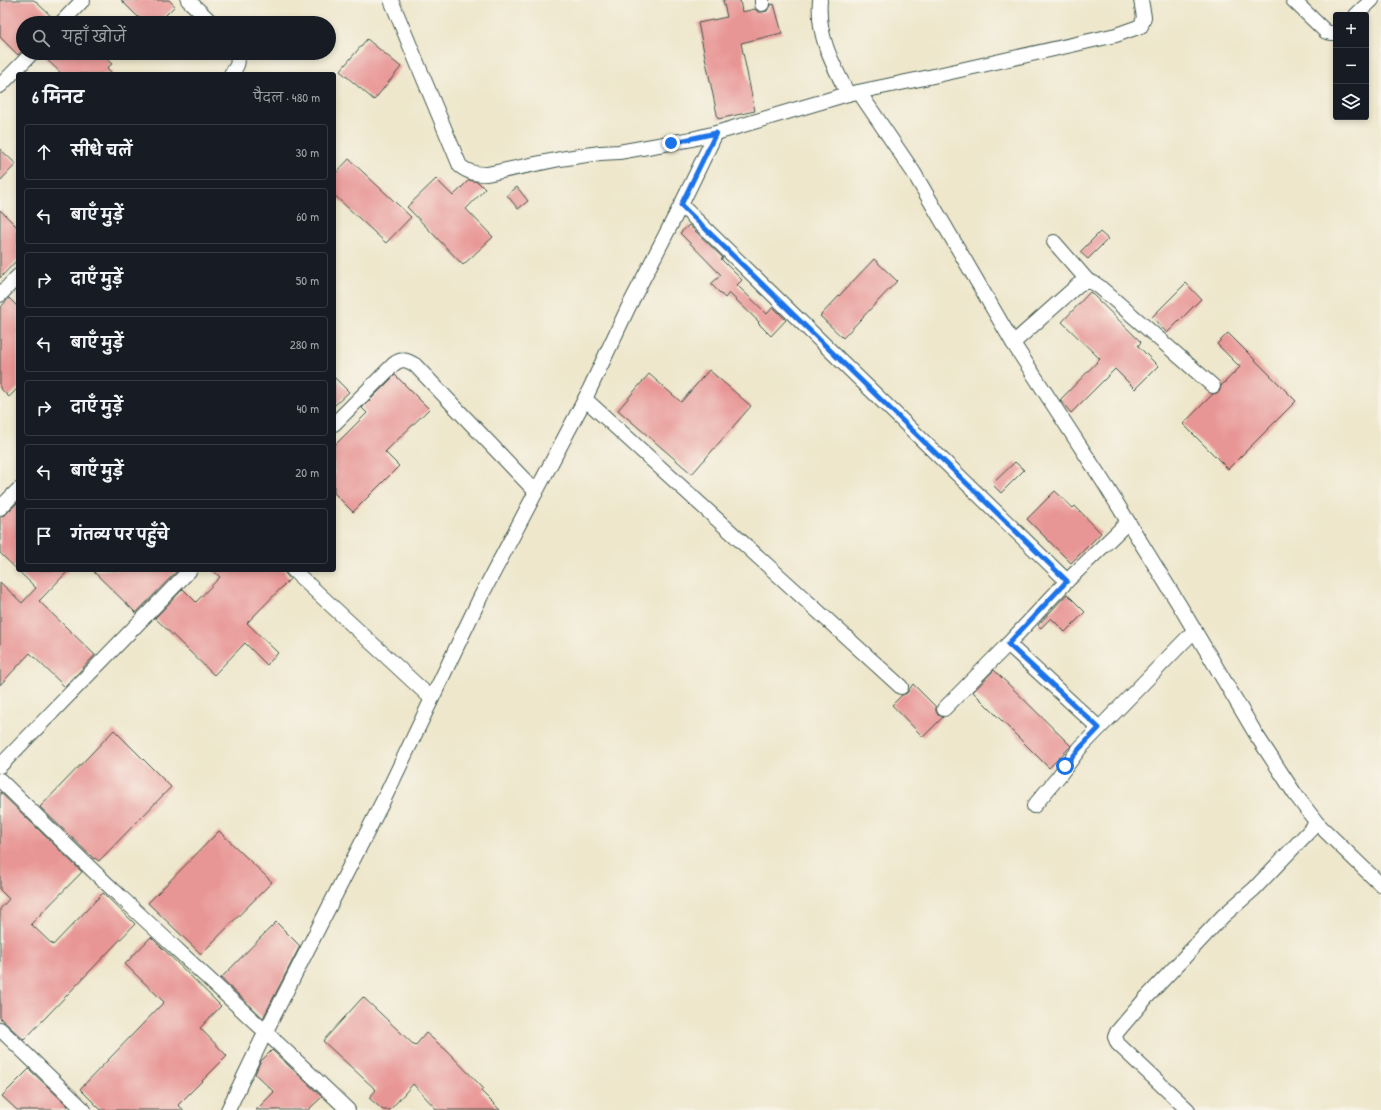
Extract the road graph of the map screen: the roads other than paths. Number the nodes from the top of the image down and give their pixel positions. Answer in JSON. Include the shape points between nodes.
{"nodes":[{"id":1,"x":83,"y":0,"type":"edge"},
{"id":2,"x":188,"y":0,"type":"edge"},
{"id":3,"x":391,"y":0,"type":"edge"},
{"id":4,"x":820,"y":0,"type":"edge"},
{"id":5,"x":1293,"y":0,"type":"edge"},
{"id":6,"x":1372,"y":0,"type":"edge"},
{"id":7,"x":1142,"y":1,"type":"edge"},
{"id":8,"x":1359,"y":12,"type":"edge"},
{"id":9,"x":68,"y":16,"type":"edge"},
{"id":10,"x":205,"y":16,"type":"edge"},
{"id":11,"x":1333,"y":33,"type":"edge"},
{"id":12,"x":25,"y":60,"type":"edge"},
{"id":13,"x":238,"y":60,"type":"edge"},
{"id":14,"x":233,"y":72,"type":"edge"},
{"id":15,"x":0,"y":86,"type":"edge"},
{"id":16,"x":854,"y":93,"type":"junction"},
{"id":17,"x":716,"y":133,"type":"junction"},
{"id":18,"x":681,"y":205,"type":"junction"},
{"id":19,"x":1054,"y":242,"type":"dead end"},
{"id":20,"x":16,"y":278,"type":"edge"},
{"id":21,"x":1088,"y":281,"type":"junction"},
{"id":22,"x":0,"y":295,"type":"edge"},
{"id":23,"x":1013,"y":343,"type":"junction"},
{"id":24,"x":1213,"y":386,"type":"dead end"},
{"id":25,"x":586,"y":399,"type":"junction"},
{"id":26,"x":336,"y":422,"type":"edge"},
{"id":27,"x":16,"y":492,"type":"edge"},
{"id":28,"x":536,"y":492,"type":"junction"},
{"id":29,"x":0,"y":508,"type":"edge"},
{"id":30,"x":1128,"y":522,"type":"junction"},
{"id":31,"x":188,"y":572,"type":"edge"},
{"id":32,"x":295,"y":572,"type":"edge"},
{"id":33,"x":1067,"y":581,"type":"junction"},
{"id":34,"x":1195,"y":630,"type":"junction"},
{"id":35,"x":1008,"y":644,"type":"junction"},
{"id":36,"x":901,"y":687,"type":"dead end"},
{"id":37,"x":432,"y":698,"type":"junction"},
{"id":38,"x":944,"y":709,"type":"dead end"},
{"id":39,"x":1099,"y":728,"type":"junction"},
{"id":40,"x":0,"y":766,"type":"edge"},
{"id":41,"x":0,"y":780,"type":"edge"},
{"id":42,"x":1034,"y":806,"type":"dead end"},
{"id":43,"x":1317,"y":823,"type":"junction"},
{"id":44,"x":1381,"y":885,"type":"edge"},
{"id":45,"x":0,"y":1029,"type":"edge"},
{"id":46,"x":266,"y":1031,"type":"junction"},
{"id":47,"x":84,"y":1110,"type":"edge"},
{"id":48,"x":228,"y":1110,"type":"edge"},
{"id":49,"x":348,"y":1110,"type":"edge"},
{"id":50,"x":1188,"y":1110,"type":"edge"}],
"edges":[{"from":1,"to":9,"type":"street"},
{"from":2,"to":10,"type":"street"},
{"from":3,"to":17,"type":"street","via":[[460,166],[467,172],[487,174]]},
{"from":4,"to":16,"type":"street","via":[[819,22],[823,40],[831,61]]},
{"from":5,"to":11,"type":"street","via":[[1326,32]]},
{"from":6,"to":8,"type":"street"},
{"from":7,"to":16,"type":"street","via":[[1144,17],[1141,26],[1116,35]]},
{"from":12,"to":15,"type":"street"},
{"from":13,"to":14,"type":"street","via":[[238,65]]},
{"from":16,"to":17,"type":"street"},
{"from":16,"to":23,"type":"street","via":[[914,174]]},
{"from":17,"to":18,"type":"street"},
{"from":18,"to":25,"type":"street"},
{"from":18,"to":33,"type":"street"},
{"from":19,"to":21,"type":"street"},
{"from":20,"to":22,"type":"street"},
{"from":21,"to":23,"type":"street","via":[[1078,285]]},
{"from":21,"to":24,"type":"street","via":[[1097,285]]},
{"from":23,"to":30,"type":"street"},
{"from":25,"to":28,"type":"street"},
{"from":25,"to":36,"type":"street"},
{"from":26,"to":28,"type":"street","via":[[398,360],[409,361]]},
{"from":27,"to":29,"type":"street"},
{"from":28,"to":37,"type":"street","via":[[480,598]]},
{"from":30,"to":33,"type":"street"},
{"from":30,"to":34,"type":"street"},
{"from":31,"to":40,"type":"street"},
{"from":32,"to":37,"type":"street"},
{"from":33,"to":35,"type":"street"},
{"from":34,"to":39,"type":"street"},
{"from":34,"to":43,"type":"street","via":[[1257,736]]},
{"from":35,"to":38,"type":"street"},
{"from":35,"to":39,"type":"street"},
{"from":37,"to":46,"type":"street","via":[[382,804]]},
{"from":39,"to":42,"type":"street"},
{"from":41,"to":46,"type":"street","via":[[123,899]]},
{"from":43,"to":44,"type":"street"},
{"from":43,"to":50,"type":"street","via":[[1254,889],[1218,922],[1117,1032],[1115,1037],[1118,1044]]},
{"from":45,"to":47,"type":"street"},
{"from":46,"to":48,"type":"street"},
{"from":46,"to":49,"type":"street"}]}
